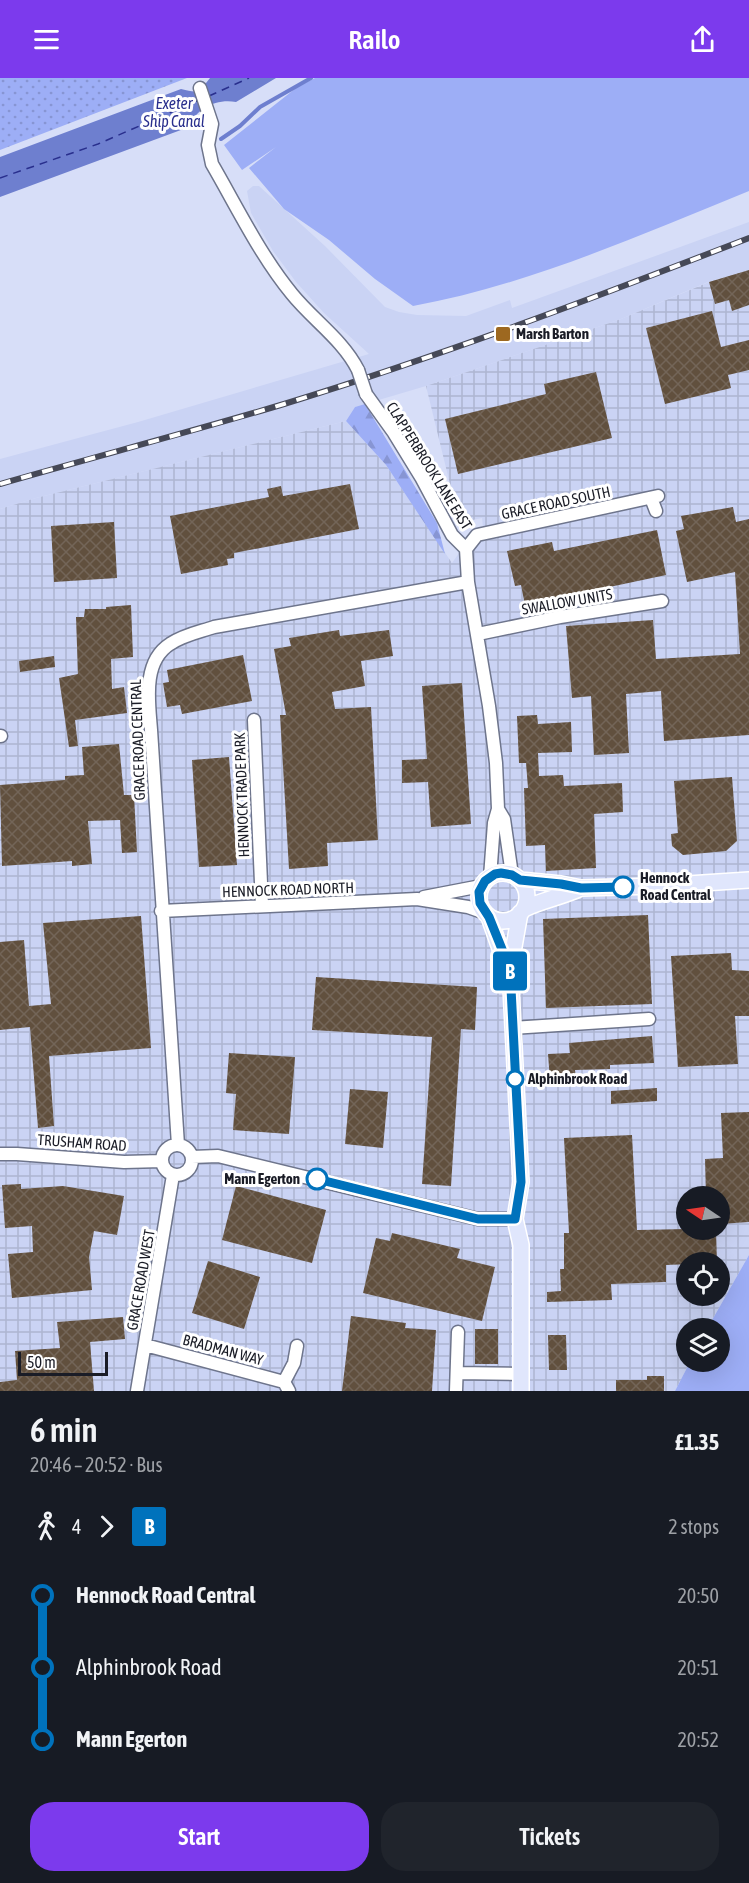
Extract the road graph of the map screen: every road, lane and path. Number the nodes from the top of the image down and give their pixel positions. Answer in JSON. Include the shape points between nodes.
{"nodes":[{"id":1,"x":200,"y":88,"type":"dead end"},
{"id":2,"x":656,"y":511,"type":"dead end"},
{"id":3,"x":466,"y":549,"type":"junction"},
{"id":4,"x":468,"y":582,"type":"junction"},
{"id":5,"x":662,"y":601,"type":"dead end"},
{"id":6,"x":478,"y":634,"type":"junction"},
{"id":7,"x":254,"y":720,"type":"dead end"},
{"id":8,"x":498,"y":809,"type":"junction"},
{"id":9,"x":516,"y":877,"type":"junction"},
{"id":10,"x":749,"y":880,"type":"edge"},
{"id":11,"x":485,"y":881,"type":"junction"},
{"id":12,"x":581,"y":888,"type":"junction"},
{"id":13,"x":417,"y":899,"type":"junction"},
{"id":14,"x":262,"y":906,"type":"junction"},
{"id":15,"x":161,"y":911,"type":"junction"},
{"id":16,"x":522,"y":911,"type":"junction"},
{"id":17,"x":487,"y":915,"type":"junction"},
{"id":18,"x":510,"y":969,"type":"junction"},
{"id":19,"x":649,"y":1019,"type":"dead end"},
{"id":20,"x":512,"y":1028,"type":"junction"},
{"id":21,"x":178,"y":1146,"type":"junction"},
{"id":22,"x":0,"y":1154,"type":"edge"},
{"id":23,"x":192,"y":1157,"type":"junction"},
{"id":24,"x":162,"y":1161,"type":"junction"},
{"id":25,"x":173,"y":1175,"type":"junction"},
{"id":26,"x":515,"y":1219,"type":"junction"},
{"id":27,"x":458,"y":1332,"type":"dead end"},
{"id":28,"x":145,"y":1345,"type":"junction"},
{"id":29,"x":297,"y":1346,"type":"dead end"},
{"id":30,"x":457,"y":1373,"type":"junction"},
{"id":31,"x":521,"y":1374,"type":"junction"},
{"id":32,"x":286,"y":1387,"type":"edge"},
{"id":33,"x":136,"y":1391,"type":"edge"},
{"id":34,"x":456,"y":1391,"type":"edge"},
{"id":35,"x":521,"y":1391,"type":"edge"}],
"edges":[{"from":1,"to":3,"type":"street","name":"CLAPPERBROOK LANE EAST","bridge":true,"via":[[211,119],[208,145],[212,164],[273,269],[350,357],[366,394],[421,477],[452,535]]},
{"from":2,"to":3,"type":"street","name":"GRACE ROAD SOUTH","via":[[655,497],[477,536]]},
{"from":3,"to":4,"type":"street"},
{"from":4,"to":6,"type":"street"},
{"from":4,"to":15,"type":"street","name":"GRACE ROAD CENTRAL","via":[[214,627],[169,644],[154,664],[149,682]]},
{"from":5,"to":6,"type":"street","name":"SWALLOW UNITS"},
{"from":6,"to":8,"type":"street"},
{"from":7,"to":14,"type":"street","name":"HENNOCK TRADE PARK"},
{"from":8,"to":9,"type":"street","via":[[504,819]]},
{"from":8,"to":11,"type":"street"},
{"from":9,"to":11,"type":"main road","via":[[501,873]]},
{"from":9,"to":12,"type":"main road"},
{"from":9,"to":16,"type":"main road","via":[[524,885],[527,897]]},
{"from":10,"to":12,"type":"main road"},
{"from":11,"to":13,"type":"street","name":"HENNOCK ROAD NORTH"},
{"from":11,"to":17,"type":"main road","via":[[479,897]]},
{"from":12,"to":16,"type":"main road"},
{"from":13,"to":14,"type":"street","name":"HENNOCK ROAD NORTH"},
{"from":13,"to":17,"type":"street","name":"HENNOCK ROAD NORTH","via":[[468,907]]},
{"from":14,"to":15,"type":"street","name":"HENNOCK ROAD NORTH"},
{"from":15,"to":21,"type":"street","name":"GRACE ROAD CENTRAL"},
{"from":16,"to":17,"type":"main road","via":[[502,921]]},
{"from":16,"to":18,"type":"main road"},
{"from":17,"to":18,"type":"main road"},
{"from":18,"to":20,"type":"main road"},
{"from":19,"to":20,"type":"street"},
{"from":20,"to":26,"type":"main road","via":[[521,1182]]},
{"from":21,"to":23,"type":"street","via":[[189,1150]]},
{"from":21,"to":24,"type":"street","via":[[166,1151]]},
{"from":22,"to":24,"type":"street","name":"TRUSHAM ROAD"},
{"from":23,"to":25,"type":"street","via":[[189,1170]]},
{"from":23,"to":26,"type":"street","via":[[218,1156],[478,1219]]},
{"from":24,"to":25,"type":"street"},
{"from":25,"to":28,"type":"street","name":"GRACE ROAD WEST"},
{"from":26,"to":31,"type":"main road","via":[[521,1245]]},
{"from":27,"to":30,"type":"street"},
{"from":28,"to":32,"type":"street","name":"BRADMAN WAY"},
{"from":28,"to":33,"type":"street","name":"GRACE ROAD WEST"},
{"from":29,"to":32,"type":"street"},
{"from":30,"to":31,"type":"street"},
{"from":30,"to":34,"type":"street"},
{"from":31,"to":35,"type":"main road"}]}
